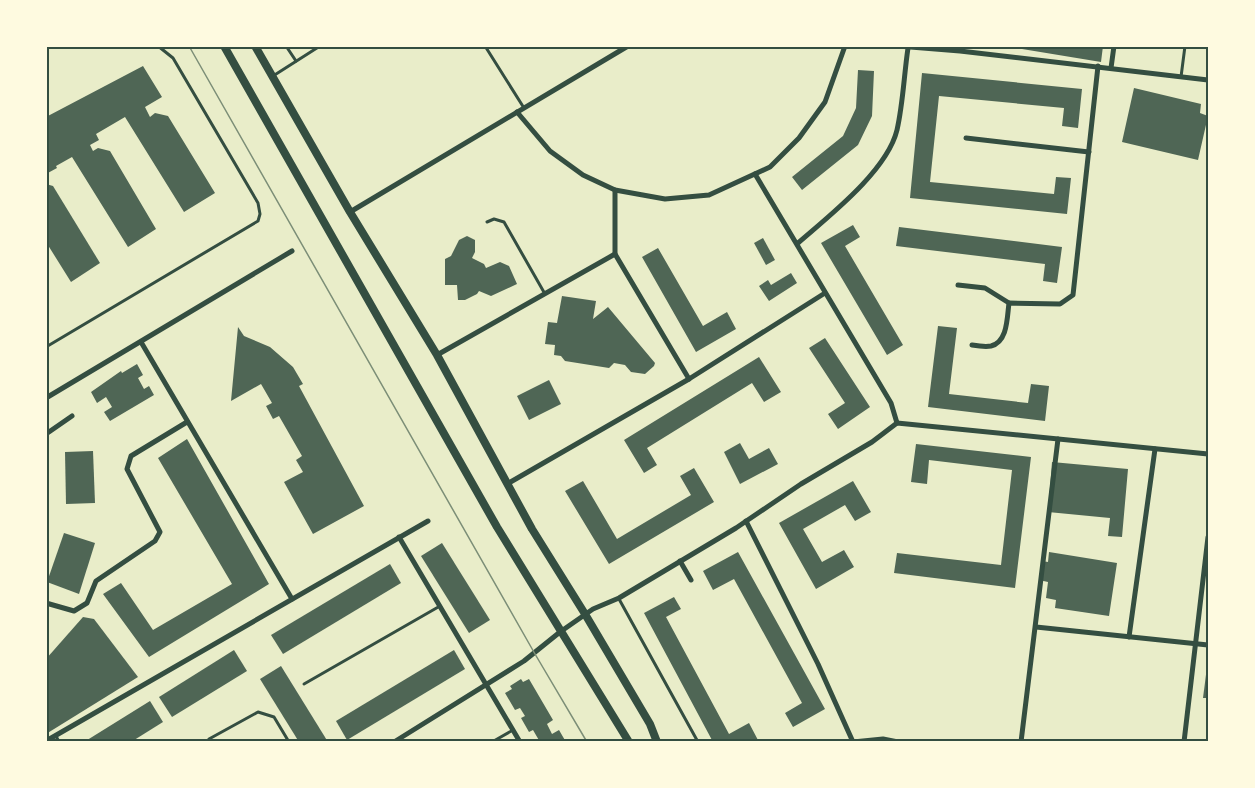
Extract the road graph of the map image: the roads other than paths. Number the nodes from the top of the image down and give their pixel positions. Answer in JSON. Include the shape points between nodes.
{"nodes":[{"id":1,"x":158,"y":46,"type":"edge"},
{"id":2,"x":224,"y":46,"type":"edge"},
{"id":3,"x":255,"y":46,"type":"edge"},
{"id":4,"x":286,"y":46,"type":"edge"},
{"id":5,"x":320,"y":46,"type":"edge"},
{"id":6,"x":485,"y":46,"type":"edge"},
{"id":7,"x":628,"y":46,"type":"edge"},
{"id":8,"x":845,"y":46,"type":"edge"},
{"id":9,"x":898,"y":46,"type":"edge"},
{"id":10,"x":1114,"y":46,"type":"edge"},
{"id":11,"x":1185,"y":46,"type":"edge"},
{"id":12,"x":908,"y":48,"type":"junction"},
{"id":13,"x":960,"y":49,"type":"edge"},
{"id":14,"x":296,"y":62,"type":"junction"},
{"id":15,"x":1098,"y":66,"type":"junction"},
{"id":16,"x":1111,"y":68,"type":"junction"},
{"id":17,"x":271,"y":76,"type":"junction"},
{"id":18,"x":1181,"y":77,"type":"junction"},
{"id":19,"x":1209,"y":80,"type":"edge"},
{"id":20,"x":524,"y":108,"type":"junction"},
{"id":21,"x":517,"y":112,"type":"junction"},
{"id":22,"x":966,"y":138,"type":"dead end"},
{"id":23,"x":1089,"y":152,"type":"junction"},
{"id":24,"x":755,"y":174,"type":"junction"},
{"id":25,"x":615,"y":190,"type":"junction"},
{"id":26,"x":350,"y":212,"type":"junction"},
{"id":27,"x":487,"y":222,"type":"dead end"},
{"id":28,"x":798,"y":243,"type":"junction"},
{"id":29,"x":292,"y":251,"type":"dead end"},
{"id":30,"x":615,"y":254,"type":"junction"},
{"id":31,"x":957,"y":285,"type":"dead end"},
{"id":32,"x":825,"y":293,"type":"junction"},
{"id":33,"x":545,"y":294,"type":"junction"},
{"id":34,"x":1009,"y":303,"type":"junction"},
{"id":35,"x":141,"y":342,"type":"junction"},
{"id":36,"x":972,"y":345,"type":"dead end"},
{"id":37,"x":46,"y":347,"type":"edge"},
{"id":38,"x":437,"y":355,"type":"junction"},
{"id":39,"x":688,"y":379,"type":"junction"},
{"id":40,"x":46,"y":398,"type":"edge"},
{"id":41,"x":72,"y":416,"type":"dead end"},
{"id":42,"x":187,"y":422,"type":"junction"},
{"id":43,"x":897,"y":423,"type":"junction"},
{"id":44,"x":46,"y":434,"type":"edge"},
{"id":45,"x":1058,"y":439,"type":"junction"},
{"id":46,"x":1155,"y":449,"type":"junction"},
{"id":47,"x":1209,"y":454,"type":"edge"},
{"id":48,"x":507,"y":484,"type":"junction"},
{"id":49,"x":428,"y":521,"type":"dead end"},
{"id":50,"x":746,"y":521,"type":"junction"},
{"id":51,"x":399,"y":537,"type":"junction"},
{"id":52,"x":1209,"y":537,"type":"edge"},
{"id":53,"x":680,"y":561,"type":"junction"},
{"id":54,"x":691,"y":580,"type":"dead end"},
{"id":55,"x":619,"y":598,"type":"junction"},
{"id":56,"x":292,"y":599,"type":"junction"},
{"id":57,"x":46,"y":603,"type":"edge"},
{"id":58,"x":440,"y":606,"type":"junction"},
{"id":59,"x":585,"y":614,"type":"junction"},
{"id":60,"x":1036,"y":627,"type":"junction"},
{"id":61,"x":560,"y":632,"type":"junction"},
{"id":62,"x":1129,"y":637,"type":"junction"},
{"id":63,"x":1196,"y":644,"type":"junction"},
{"id":64,"x":1209,"y":645,"type":"edge"},
{"id":65,"x":304,"y":684,"type":"dead end"},
{"id":66,"x":486,"y":685,"type":"junction"},
{"id":67,"x":513,"y":730,"type":"junction"},
{"id":68,"x":58,"y":739,"type":"edge"},
{"id":69,"x":208,"y":739,"type":"dead end"},
{"id":70,"x":46,"y":741,"type":"edge"},
{"id":71,"x":289,"y":741,"type":"edge"},
{"id":72,"x":394,"y":741,"type":"edge"},
{"id":73,"x":492,"y":741,"type":"edge"},
{"id":74,"x":520,"y":741,"type":"edge"},
{"id":75,"x":629,"y":741,"type":"edge"},
{"id":76,"x":657,"y":741,"type":"edge"},
{"id":77,"x":698,"y":741,"type":"edge"},
{"id":78,"x":853,"y":741,"type":"edge"},
{"id":79,"x":898,"y":741,"type":"edge"},
{"id":80,"x":1022,"y":741,"type":"edge"},
{"id":81,"x":1184,"y":741,"type":"edge"}],
"edges":[{"from":1,"to":37,"type":"lane","via":[[173,58],[258,203],[258,221]]},
{"from":2,"to":61,"type":"main road"},
{"from":3,"to":17,"type":"main road"},
{"from":4,"to":14,"type":"lane"},
{"from":5,"to":14,"type":"lane"},
{"from":6,"to":20,"type":"lane"},
{"from":7,"to":20,"type":"street"},
{"from":8,"to":24,"type":"street","via":[[825,102],[799,138],[770,167]]},
{"from":9,"to":12,"type":"street"},
{"from":10,"to":16,"type":"street"},
{"from":11,"to":18,"type":"lane"},
{"from":12,"to":13,"type":"street"},
{"from":12,"to":28,"type":"street","via":[[897,132],[882,160],[845,202]]},
{"from":13,"to":15,"type":"street"},
{"from":14,"to":17,"type":"lane"},
{"from":15,"to":16,"type":"street"},
{"from":15,"to":23,"type":"street"},
{"from":16,"to":18,"type":"street"},
{"from":17,"to":26,"type":"main road"},
{"from":18,"to":19,"type":"street"},
{"from":20,"to":21,"type":"street"},
{"from":21,"to":25,"type":"street","via":[[550,151],[583,175]]},
{"from":21,"to":26,"type":"street"},
{"from":22,"to":23,"type":"street"},
{"from":23,"to":34,"type":"street","via":[[1072,295],[1060,304]]},
{"from":24,"to":25,"type":"street","via":[[709,195],[665,200]]},
{"from":24,"to":28,"type":"street"},
{"from":25,"to":30,"type":"street"},
{"from":26,"to":38,"type":"main road"},
{"from":27,"to":33,"type":"lane","via":[[504,222]]},
{"from":28,"to":32,"type":"street"},
{"from":29,"to":35,"type":"street"},
{"from":30,"to":33,"type":"street"},
{"from":30,"to":39,"type":"street"},
{"from":31,"to":34,"type":"street","via":[[985,288]]},
{"from":32,"to":39,"type":"street"},
{"from":32,"to":43,"type":"street","via":[[891,403]]},
{"from":33,"to":38,"type":"street"},
{"from":34,"to":36,"type":"street","via":[[1004,335],[999,341],[992,346]]},
{"from":35,"to":40,"type":"street"},
{"from":35,"to":42,"type":"street"},
{"from":38,"to":48,"type":"main road"},
{"from":39,"to":48,"type":"street"},
{"from":41,"to":44,"type":"street"},
{"from":42,"to":56,"type":"street"},
{"from":42,"to":57,"type":"street","via":[[131,456],[127,470],[160,532],[155,541],[96,581],[87,603],[74,611]]},
{"from":43,"to":45,"type":"street"},
{"from":43,"to":50,"type":"street"},
{"from":45,"to":46,"type":"street"},
{"from":45,"to":60,"type":"street"},
{"from":46,"to":47,"type":"street"},
{"from":46,"to":62,"type":"street"},
{"from":48,"to":59,"type":"main road"},
{"from":49,"to":51,"type":"street"},
{"from":50,"to":53,"type":"street"},
{"from":50,"to":78,"type":"street"},
{"from":51,"to":56,"type":"street"},
{"from":51,"to":58,"type":"street"},
{"from":52,"to":63,"type":"street"},
{"from":53,"to":54,"type":"street"},
{"from":53,"to":55,"type":"street"},
{"from":55,"to":59,"type":"street"},
{"from":55,"to":77,"type":"lane"},
{"from":56,"to":68,"type":"street"},
{"from":58,"to":65,"type":"lane"},
{"from":58,"to":66,"type":"street"},
{"from":59,"to":61,"type":"street"},
{"from":59,"to":76,"type":"main road"},
{"from":60,"to":62,"type":"street"},
{"from":60,"to":80,"type":"street"},
{"from":61,"to":66,"type":"street","via":[[535,654]]},
{"from":61,"to":75,"type":"main road"},
{"from":62,"to":63,"type":"street"},
{"from":63,"to":64,"type":"street"},
{"from":63,"to":81,"type":"street"},
{"from":66,"to":67,"type":"street"},
{"from":66,"to":72,"type":"street"},
{"from":67,"to":73,"type":"lane"},
{"from":67,"to":74,"type":"street"},
{"from":68,"to":70,"type":"street"},
{"from":69,"to":71,"type":"lane","via":[[258,712],[274,717]]},
{"from":78,"to":79,"type":"street"}]}
